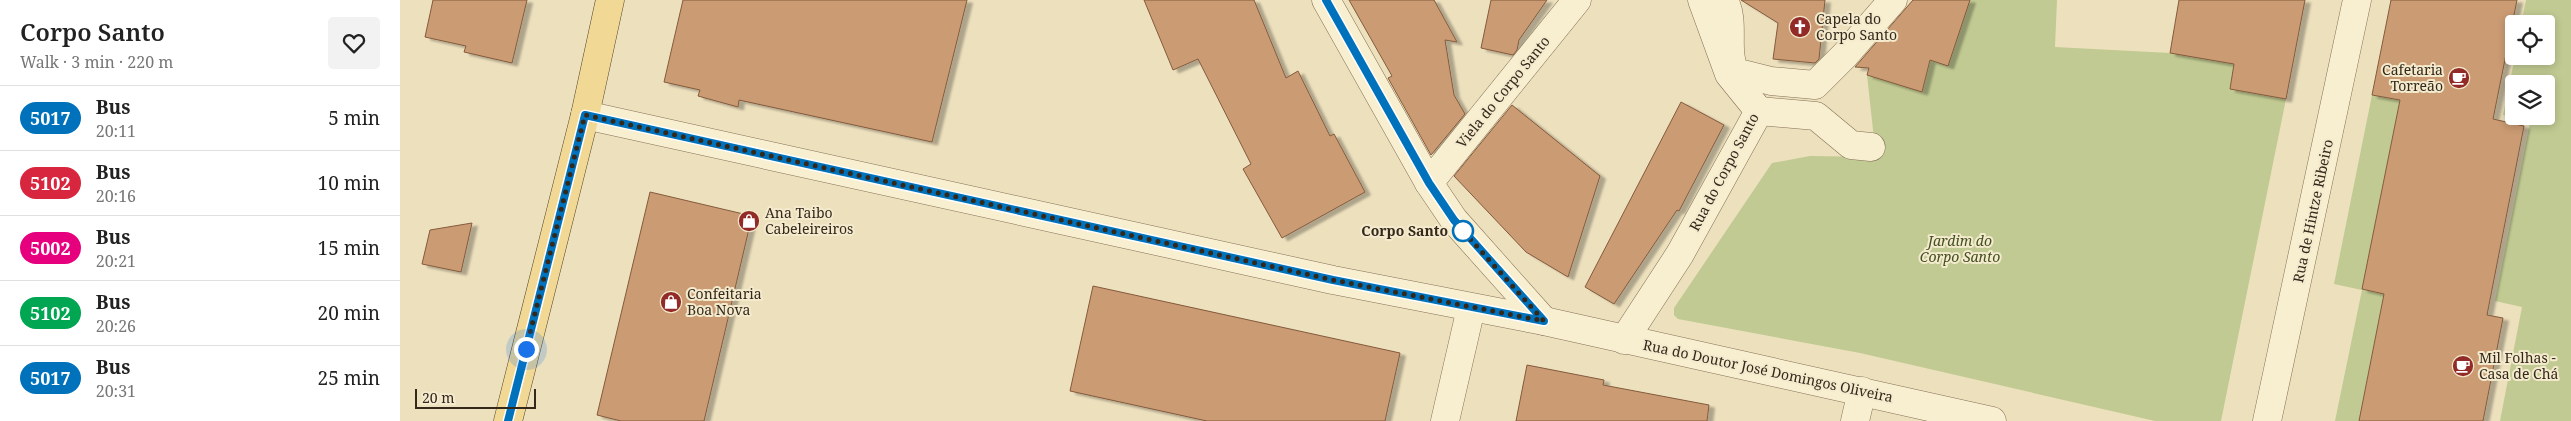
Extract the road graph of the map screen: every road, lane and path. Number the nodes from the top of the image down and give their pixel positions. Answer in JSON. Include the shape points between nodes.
{"nodes":[{"id":1,"x":610,"y":0,"type":"edge"},
{"id":2,"x":1326,"y":0,"type":"edge"},
{"id":3,"x":1577,"y":0,"type":"edge"},
{"id":4,"x":1702,"y":0,"type":"edge"},
{"id":5,"x":1724,"y":0,"type":"edge"},
{"id":6,"x":1893,"y":0,"type":"edge"},
{"id":7,"x":2357,"y":0,"type":"edge"},
{"id":8,"x":1759,"y":111,"type":"junction"},
{"id":9,"x":585,"y":115,"type":"junction"},
{"id":10,"x":1871,"y":147,"type":"dead end"},
{"id":11,"x":1429,"y":183,"type":"junction"},
{"id":12,"x":1471,"y":308,"type":"junction"},
{"id":13,"x":1544,"y":321,"type":"junction"},
{"id":14,"x":1624,"y":340,"type":"junction"},
{"id":15,"x":1862,"y":391,"type":"junction"},
{"id":16,"x":508,"y":421,"type":"edge"},
{"id":17,"x":1444,"y":421,"type":"edge"},
{"id":18,"x":1855,"y":421,"type":"edge"},
{"id":19,"x":1992,"y":421,"type":"edge"},
{"id":20,"x":2267,"y":421,"type":"edge"}],
"edges":[{"from":1,"to":9,"type":"main road"},
{"from":2,"to":11,"type":"street"},
{"from":3,"to":11,"type":"street","name":"Viela do Corpo Santo"},
{"from":4,"to":8,"type":"street","name":"Rua do Corpo Santo","via":[[1729,74]]},
{"from":5,"to":6,"type":"street","via":[[1730,23],[1729,60],[1735,72],[1771,81],[1815,85]]},
{"from":7,"to":20,"type":"street","name":"Rua de Hintze Ribeiro"},
{"from":8,"to":10,"type":"street","via":[[1816,116],[1851,145]]},
{"from":8,"to":14,"type":"street","name":"Rua do Corpo Santo","via":[[1680,254]]},
{"from":9,"to":12,"type":"street","name":"Rua do Doutor José Domingos Oliveira"},
{"from":9,"to":16,"type":"main road"},
{"from":11,"to":13,"type":"street","via":[[1454,220]]},
{"from":12,"to":13,"type":"street","name":"Rua do Doutor José Domingos Oliveira"},
{"from":12,"to":17,"type":"street"},
{"from":13,"to":14,"type":"street","name":"Rua do Doutor José Domingos Oliveira"},
{"from":14,"to":15,"type":"street","name":"Rua do Doutor José Domingos Oliveira"},
{"from":15,"to":18,"type":"street"},
{"from":15,"to":19,"type":"street","name":"Rua do Doutor José Domingos Oliveira"}]}
